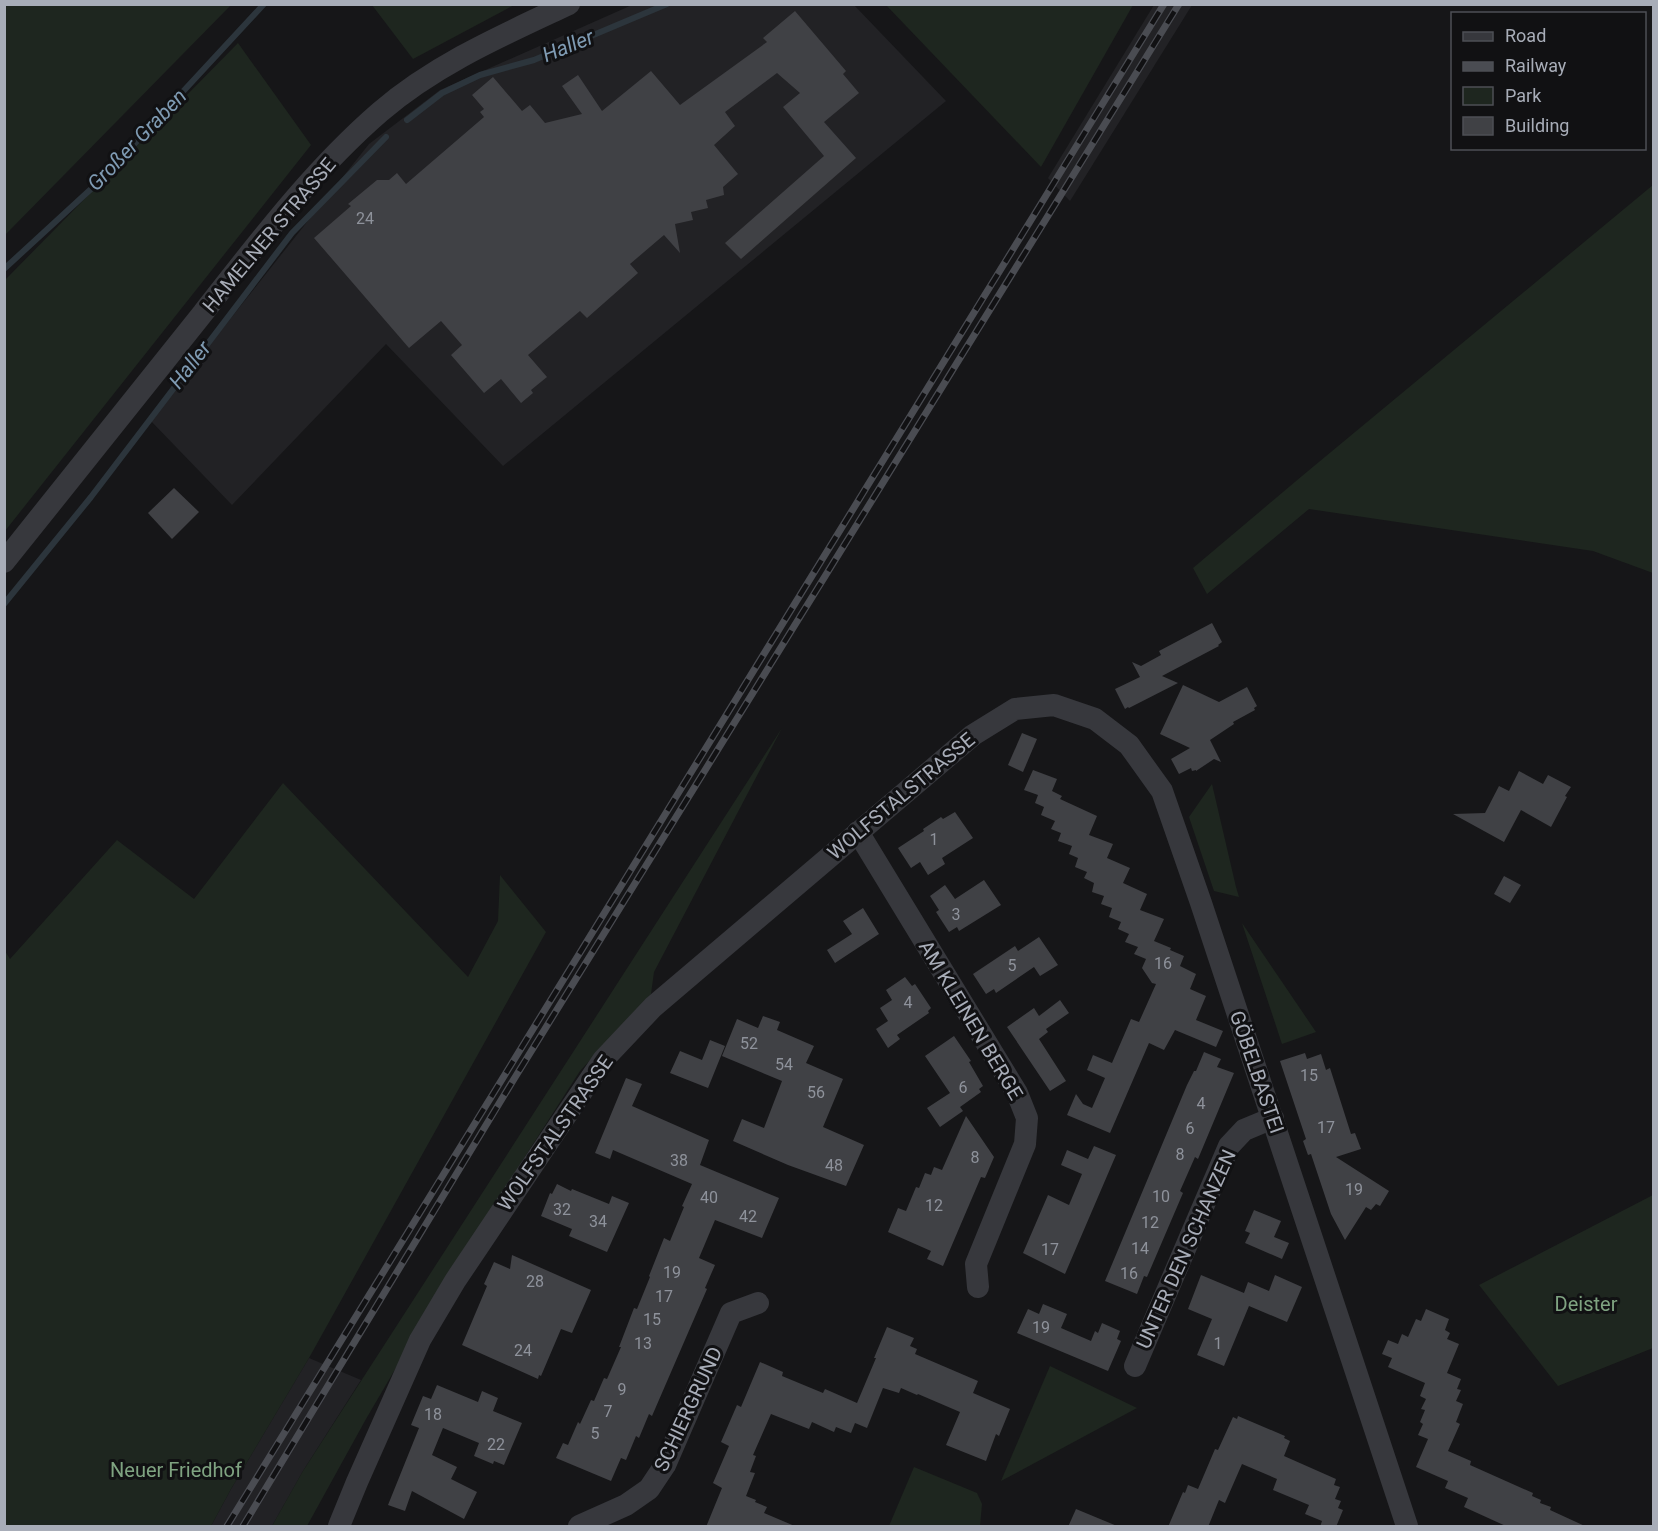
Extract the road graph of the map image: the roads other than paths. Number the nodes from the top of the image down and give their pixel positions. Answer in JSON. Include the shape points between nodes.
{"nodes":[{"id":1,"x":569,"y":4,"type":"edge"},
{"id":2,"x":4,"y":562,"type":"edge"},
{"id":3,"x":1015,"y":709,"type":"joint"},
{"id":4,"x":858,"y":832,"type":"junction"},
{"id":5,"x":1273,"y":1118,"type":"junction"},
{"id":6,"x":978,"y":1287,"type":"dead end"},
{"id":7,"x":758,"y":1303,"type":"dead end"},
{"id":8,"x":1135,"y":1366,"type":"dead end"},
{"id":9,"x":345,"y":1525,"type":"edge"},
{"id":10,"x":579,"y":1527,"type":"edge"},
{"id":11,"x":1407,"y":1527,"type":"edge"}],
"edges":[{"from":1,"to":2,"type":"street","name":"HAMELNER STRASSE","via":[[489,41],[433,73],[342,148],[285,208]]},
{"from":3,"to":4,"type":"street","name":"WOLFSTALSTRASSE","via":[[973,735]]},
{"from":3,"to":5,"type":"street","name":"GÖBELBASTEI","via":[[1054,705],[1095,719],[1129,746],[1162,791]]},
{"from":4,"to":6,"type":"street","name":"AM KLEINEN BERGE","via":[[1017,1093],[1027,1118],[1025,1144],[976,1264]]},
{"from":4,"to":9,"type":"street","name":"WOLFSTALSTRASSE","via":[[653,1007],[603,1060],[420,1340],[357,1482]]},
{"from":5,"to":8,"type":"street","name":"UNTER DEN SCHANZEN","via":[[1244,1130],[1228,1146]]},
{"from":5,"to":11,"type":"street","name":"GÖBELBASTEI"},
{"from":7,"to":10,"type":"street","name":"SCHIERGRUND","via":[[731,1313],[665,1465],[649,1489],[626,1505]]}]}
